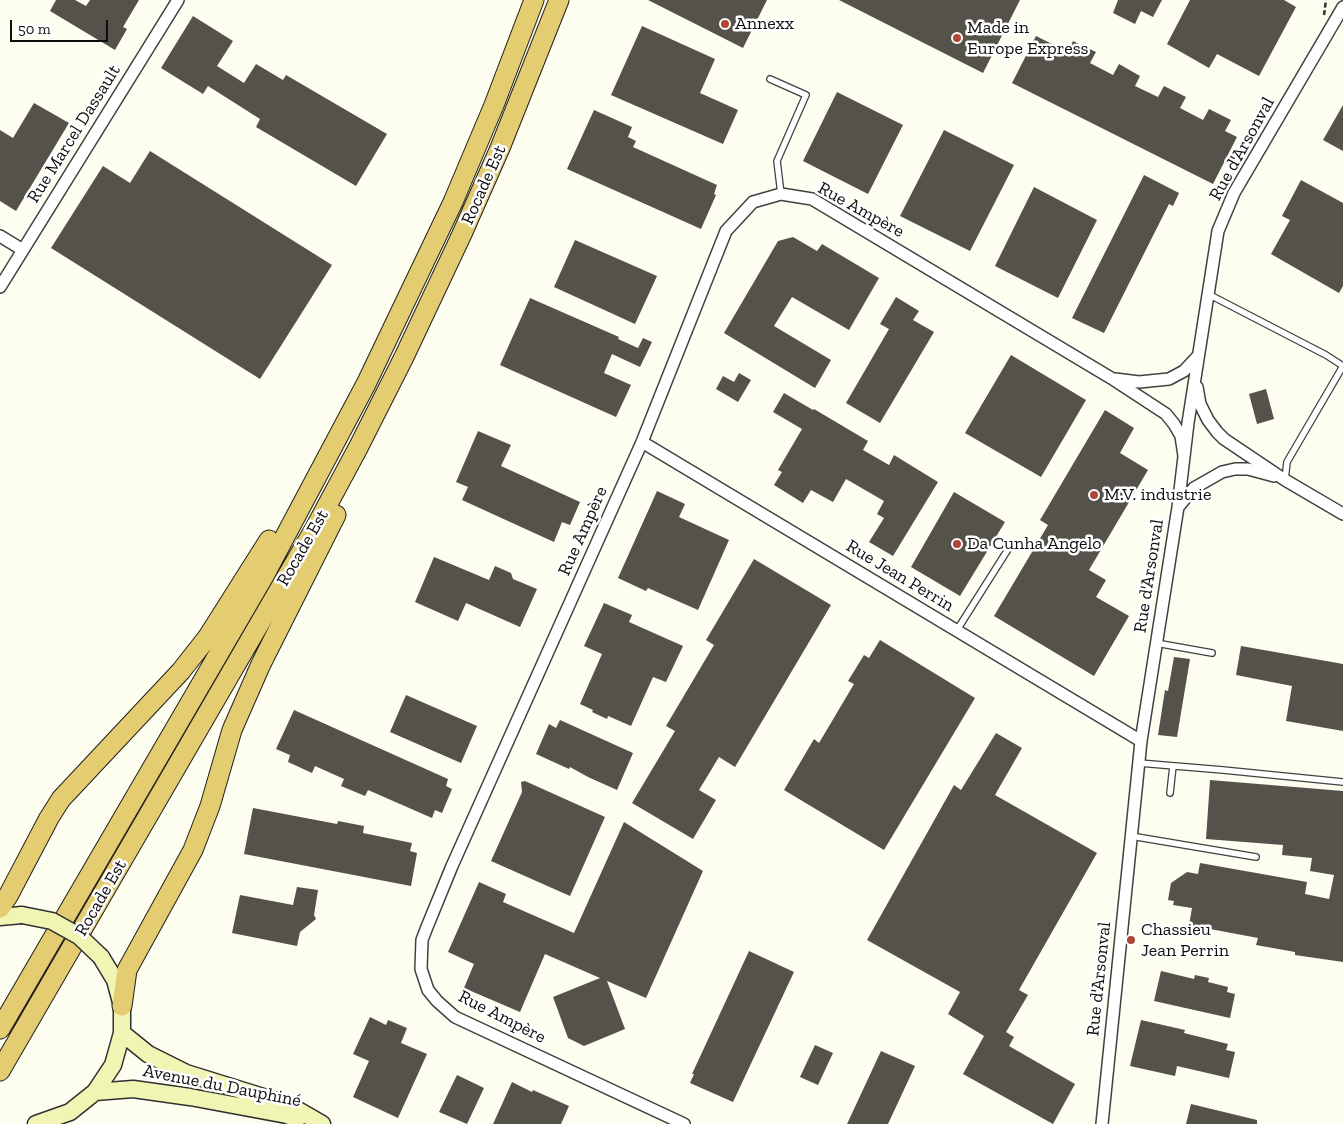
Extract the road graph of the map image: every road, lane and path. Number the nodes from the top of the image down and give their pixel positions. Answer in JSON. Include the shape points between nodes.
{"nodes":[{"id":1,"x":178,"y":0,"type":"edge"},
{"id":2,"x":534,"y":0,"type":"edge"},
{"id":3,"x":559,"y":0,"type":"edge"},
{"id":4,"x":1343,"y":7,"type":"edge"},
{"id":5,"x":770,"y":79,"type":"dead end"},
{"id":6,"x":782,"y":194,"type":"junction"},
{"id":7,"x":0,"y":236,"type":"edge"},
{"id":8,"x":23,"y":250,"type":"junction"},
{"id":9,"x":0,"y":287,"type":"edge"},
{"id":10,"x":1208,"y":294,"type":"junction"},
{"id":11,"x":1199,"y":353,"type":"junction"},
{"id":12,"x":1196,"y":376,"type":"junction"},
{"id":13,"x":1111,"y":378,"type":"junction"},
{"id":14,"x":642,"y":442,"type":"junction"},
{"id":15,"x":358,"y":448,"type":"junction"},
{"id":16,"x":1184,"y":456,"type":"junction"},
{"id":17,"x":1284,"y":480,"type":"junction"},
{"id":18,"x":310,"y":491,"type":"junction"},
{"id":19,"x":1178,"y":507,"type":"junction"},
{"id":20,"x":1343,"y":514,"type":"edge"},
{"id":21,"x":1012,"y":543,"type":"dead end"},
{"id":22,"x":957,"y":630,"type":"junction"},
{"id":23,"x":1156,"y":643,"type":"junction"},
{"id":24,"x":1212,"y":653,"type":"dead end"},
{"id":25,"x":1141,"y":741,"type":"junction"},
{"id":26,"x":1139,"y":764,"type":"junction"},
{"id":27,"x":1173,"y":766,"type":"junction"},
{"id":28,"x":1343,"y":782,"type":"edge"},
{"id":29,"x":1170,"y":793,"type":"dead end"},
{"id":30,"x":1131,"y":836,"type":"junction"},
{"id":31,"x":1256,"y":857,"type":"dead end"},
{"id":32,"x":0,"y":908,"type":"edge"},
{"id":33,"x":0,"y":917,"type":"edge"},
{"id":34,"x":122,"y":1006,"type":"junction"},
{"id":35,"x":0,"y":1029,"type":"edge"},
{"id":36,"x":122,"y":1033,"type":"junction"},
{"id":37,"x":0,"y":1071,"type":"edge"},
{"id":38,"x":95,"y":1092,"type":"junction"},
{"id":39,"x":36,"y":1124,"type":"edge"},
{"id":40,"x":40,"y":1124,"type":"edge"},
{"id":41,"x":312,"y":1124,"type":"edge"},
{"id":42,"x":322,"y":1124,"type":"edge"},
{"id":43,"x":684,"y":1124,"type":"edge"},
{"id":44,"x":1102,"y":1124,"type":"edge"}],
"edges":[{"from":1,"to":8,"type":"street","name":"Rue Marcel Dassault"},
{"from":2,"to":18,"type":"highway","name":"Rocade Est","via":[[453,202],[366,384]]},
{"from":3,"to":15,"type":"highway","name":"Rocade Est","via":[[462,234]]},
{"from":4,"to":10,"type":"street","name":"Rue d'Arsonval","via":[[1234,192],[1218,231]]},
{"from":5,"to":6,"type":"lane","via":[[806,95],[777,161]]},
{"from":6,"to":13,"type":"street","name":"Rue Ampère","via":[[812,199]]},
{"from":6,"to":14,"type":"street","name":"Rue Ampère","via":[[753,202],[726,231]]},
{"from":7,"to":8,"type":"street"},
{"from":8,"to":9,"type":"street","name":"Rue Marcel Dassault"},
{"from":10,"to":11,"type":"street","name":"Rue d'Arsonval"},
{"from":10,"to":17,"type":"lane","via":[[1343,366],[1287,462]]},
{"from":11,"to":12,"type":"street","name":"Rue d'Arsonval"},
{"from":11,"to":13,"type":"street","name":"Rue Ampère","via":[[1189,367],[1169,379],[1139,382]]},
{"from":12,"to":16,"type":"street","name":"Rue d'Arsonval"},
{"from":12,"to":17,"type":"street","via":[[1200,404],[1217,432]]},
{"from":13,"to":16,"type":"street","name":"Rue Ampère","via":[[1166,414],[1181,436]]},
{"from":14,"to":22,"type":"street","name":"Rue Jean Perrin"},
{"from":14,"to":43,"type":"street","name":"Rue Ampère","via":[[434,910],[422,940],[421,969],[428,990],[455,1017]]},
{"from":15,"to":34,"type":"highway","via":[[356,476],[261,664],[232,730],[210,806],[193,850],[127,970]]},
{"from":15,"to":37,"type":"highway","name":"Rocade Est","via":[[315,528]]},
{"from":16,"to":19,"type":"street","name":"Rue d'Arsonval"},
{"from":17,"to":19,"type":"street","via":[[1248,469],[1228,470],[1199,484]]},
{"from":17,"to":20,"type":"street"},
{"from":18,"to":32,"type":"highway","via":[[292,502],[208,638],[61,799]]},
{"from":18,"to":35,"type":"highway","name":"Rocade Est","via":[[259,585]]},
{"from":19,"to":23,"type":"street","name":"Rue d'Arsonval"},
{"from":21,"to":22,"type":"lane"},
{"from":22,"to":25,"type":"street","name":"Rue Jean Perrin"},
{"from":23,"to":24,"type":"lane"},
{"from":23,"to":25,"type":"street","name":"Rue d'Arsonval"},
{"from":25,"to":26,"type":"street","name":"Rue d'Arsonval"},
{"from":26,"to":27,"type":"lane"},
{"from":26,"to":30,"type":"street","name":"Rue d'Arsonval"},
{"from":27,"to":28,"type":"lane"},
{"from":27,"to":29,"type":"lane"},
{"from":30,"to":31,"type":"lane"},
{"from":30,"to":44,"type":"street","name":"Rue d'Arsonval"},
{"from":33,"to":34,"type":"main road","bridge":true,"via":[[22,915],[52,921],[79,936],[101,957],[115,980]]},
{"from":34,"to":36,"type":"main road"},
{"from":36,"to":38,"type":"main road","via":[[113,1065]]},
{"from":36,"to":42,"type":"main road","name":"Avenue du Dauphiné","via":[[148,1054],[186,1073],[289,1105]]},
{"from":38,"to":40,"type":"main road","via":[[70,1112]]},
{"from":38,"to":41,"type":"main road","name":"Avenue du Dauphiné","via":[[133,1089],[190,1097]]},
{"from":39,"to":40,"type":"main road"}]}
